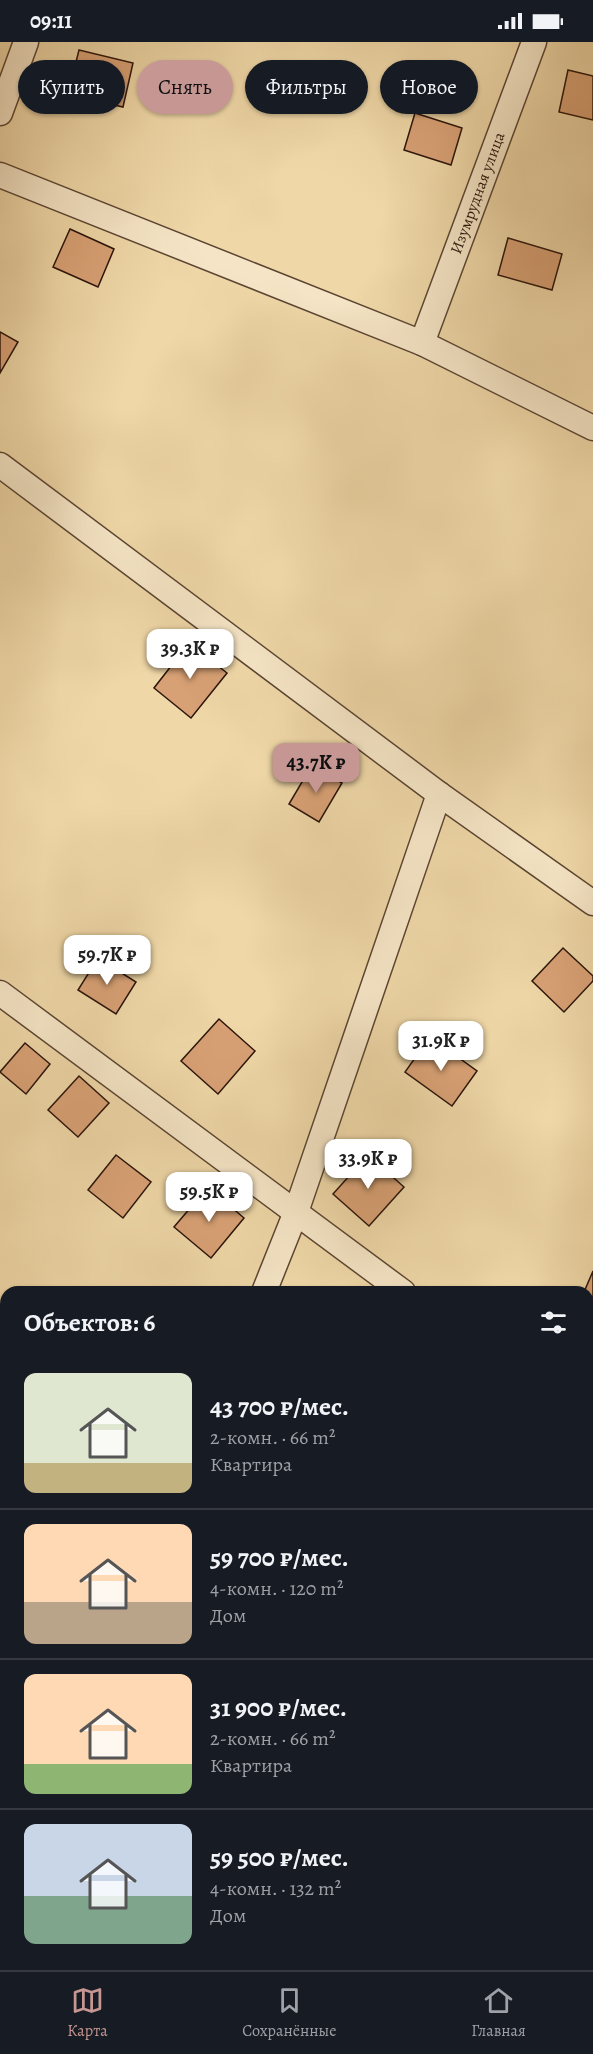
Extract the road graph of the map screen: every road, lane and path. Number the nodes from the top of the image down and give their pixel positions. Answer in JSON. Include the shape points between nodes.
{"nodes":[{"id":1,"x":26,"y":42,"type":"edge"},
{"id":2,"x":534,"y":42,"type":"edge"},
{"id":3,"x":0,"y":113,"type":"edge"},
{"id":4,"x":0,"y":175,"type":"edge"},
{"id":5,"x":422,"y":343,"type":"junction"},
{"id":6,"x":593,"y":428,"type":"edge"},
{"id":7,"x":0,"y":465,"type":"edge"},
{"id":8,"x":439,"y":794,"type":"junction"},
{"id":9,"x":593,"y":903,"type":"edge"},
{"id":10,"x":0,"y":993,"type":"edge"},
{"id":11,"x":296,"y":1212,"type":"junction"},
{"id":12,"x":266,"y":1286,"type":"edge"},
{"id":13,"x":395,"y":1286,"type":"edge"}],
"edges":[{"from":1,"to":3,"type":"street"},
{"from":2,"to":5,"type":"street","name":"Изумрудная улица"},
{"from":4,"to":5,"type":"street"},
{"from":5,"to":6,"type":"street"},
{"from":7,"to":8,"type":"street"},
{"from":8,"to":9,"type":"street"},
{"from":8,"to":11,"type":"street"},
{"from":10,"to":11,"type":"street"},
{"from":11,"to":12,"type":"street"},
{"from":11,"to":13,"type":"street"}]}
